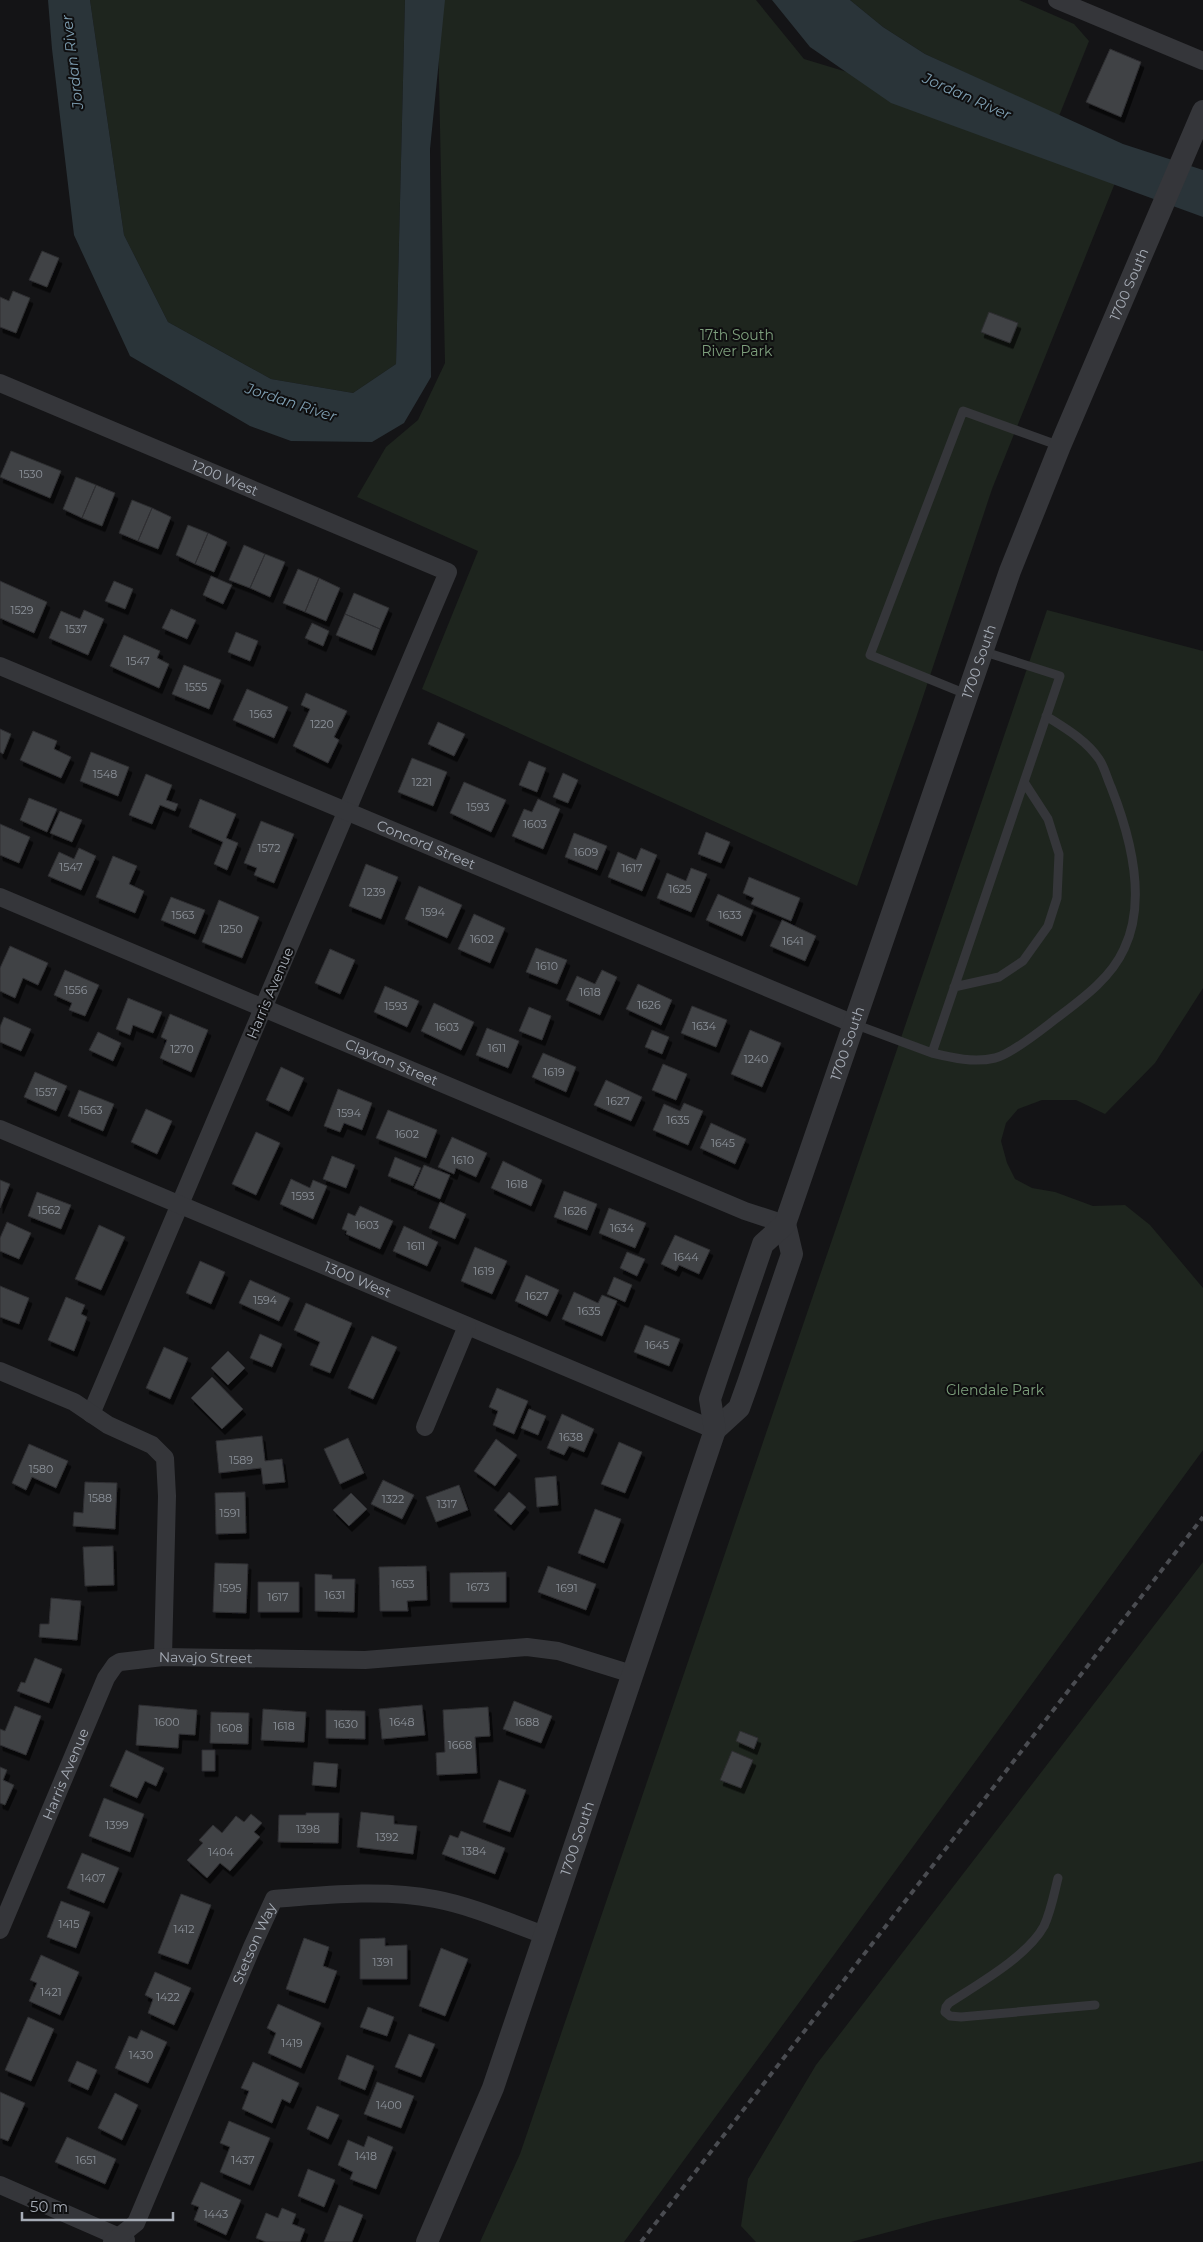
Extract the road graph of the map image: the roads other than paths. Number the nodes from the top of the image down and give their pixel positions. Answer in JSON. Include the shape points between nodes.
{"nodes":[{"id":1,"x":1057,"y":0,"type":"edge"},
{"id":2,"x":1203,"y":61,"type":"edge"},
{"id":3,"x":1203,"y":111,"type":"edge"},
{"id":4,"x":0,"y":383,"type":"edge"},
{"id":5,"x":1060,"y":446,"type":"junction"},
{"id":6,"x":448,"y":572,"type":"joint"},
{"id":7,"x":982,"y":651,"type":"junction"},
{"id":8,"x":0,"y":666,"type":"edge"},
{"id":9,"x":966,"y":694,"type":"junction"},
{"id":10,"x":1046,"y":716,"type":"junction"},
{"id":11,"x":1024,"y":782,"type":"junction"},
{"id":12,"x":347,"y":811,"type":"junction"},
{"id":13,"x":0,"y":897,"type":"edge"},
{"id":14,"x":954,"y":986,"type":"junction"},
{"id":15,"x":264,"y":1008,"type":"junction"},
{"id":16,"x":854,"y":1024,"type":"junction"},
{"id":17,"x":932,"y":1053,"type":"junction"},
{"id":18,"x":0,"y":1129,"type":"edge"},
{"id":19,"x":180,"y":1205,"type":"junction"},
{"id":20,"x":785,"y":1224,"type":"junction"},
{"id":21,"x":467,"y":1326,"type":"junction"},
{"id":22,"x":0,"y":1371,"type":"edge"},
{"id":23,"x":91,"y":1414,"type":"junction"},
{"id":24,"x":425,"y":1427,"type":"dead end"},
{"id":25,"x":715,"y":1430,"type":"junction"},
{"id":26,"x":163,"y":1657,"type":"junction"},
{"id":27,"x":632,"y":1674,"type":"junction"},
{"id":28,"x":1058,"y":1878,"type":"dead end"},
{"id":29,"x":0,"y":1930,"type":"edge"},
{"id":30,"x":544,"y":1935,"type":"junction"},
{"id":31,"x":1095,"y":2005,"type":"dead end"},
{"id":32,"x":0,"y":2185,"type":"edge"},
{"id":33,"x":120,"y":2240,"type":"edge"},
{"id":34,"x":428,"y":2242,"type":"edge"}],
"edges":[{"from":1,"to":2,"type":"street"},
{"from":3,"to":5,"type":"street","name":"1700 South"},
{"from":4,"to":6,"type":"street","name":"1200 West"},
{"from":5,"to":7,"type":"street","name":"1700 South"},
{"from":5,"to":9,"type":"lane","via":[[962,411],[870,655]]},
{"from":6,"to":12,"type":"street","name":"Harris Avenue"},
{"from":7,"to":9,"type":"street","name":"1700 South"},
{"from":7,"to":10,"type":"lane","via":[[1060,676]]},
{"from":8,"to":12,"type":"street","name":"Concord Street"},
{"from":9,"to":16,"type":"street","name":"1700 South"},
{"from":10,"to":11,"type":"lane"},
{"from":10,"to":17,"type":"lane","via":[[1074,733],[1099,759],[1116,800],[1131,853],[1135,891],[1130,932],[1124,949],[1109,972],[1085,996],[1033,1036],[996,1058],[960,1060]]},
{"from":11,"to":14,"type":"lane"},
{"from":11,"to":14,"type":"lane","via":[[1048,819],[1059,854],[1057,898],[1048,926],[1023,961],[999,977]]},
{"from":12,"to":15,"type":"street","name":"Harris Avenue"},
{"from":12,"to":16,"type":"street","name":"Concord Street"},
{"from":13,"to":15,"type":"street","name":"Clayton Street"},
{"from":14,"to":17,"type":"lane"},
{"from":15,"to":19,"type":"street","name":"Harris Avenue"},
{"from":15,"to":20,"type":"street","name":"Clayton Street","via":[[745,1211]]},
{"from":16,"to":17,"type":"lane"},
{"from":16,"to":20,"type":"street","name":"1700 South"},
{"from":18,"to":19,"type":"street","name":"1300 West"},
{"from":19,"to":21,"type":"street","name":"1300 West"},
{"from":19,"to":23,"type":"street","name":"Harris Avenue"},
{"from":20,"to":25,"type":"street","name":"1700 South","via":[[764,1244],[716,1381],[710,1399]]},
{"from":20,"to":25,"type":"street","name":"1700 South","via":[[792,1254],[739,1408]]},
{"from":21,"to":24,"type":"street"},
{"from":21,"to":25,"type":"street","name":"1300 West"},
{"from":22,"to":23,"type":"street","name":"Navajo Street","via":[[74,1402]]},
{"from":23,"to":26,"type":"street","name":"Navajo Street","via":[[152,1445],[165,1458]]},
{"from":25,"to":27,"type":"street","name":"1700 South"},
{"from":26,"to":27,"type":"street","name":"Navajo Street","via":[[365,1660],[527,1647],[558,1651]]},
{"from":26,"to":29,"type":"street","name":"Harris Avenue","via":[[120,1662],[110,1670]]},
{"from":27,"to":30,"type":"street","name":"1700 South"},
{"from":28,"to":31,"type":"lane","via":[[1043,1927],[1031,1942],[1005,1966],[949,2003],[946,2012],[950,2016],[961,2017]]},
{"from":30,"to":33,"type":"street","name":"Stetson Way","via":[[458,1905],[412,1896],[321,1895],[274,1899],[136,2224]]},
{"from":30,"to":34,"type":"street","name":"1700 South","via":[[493,2088]]},
{"from":32,"to":33,"type":"street"}]}
